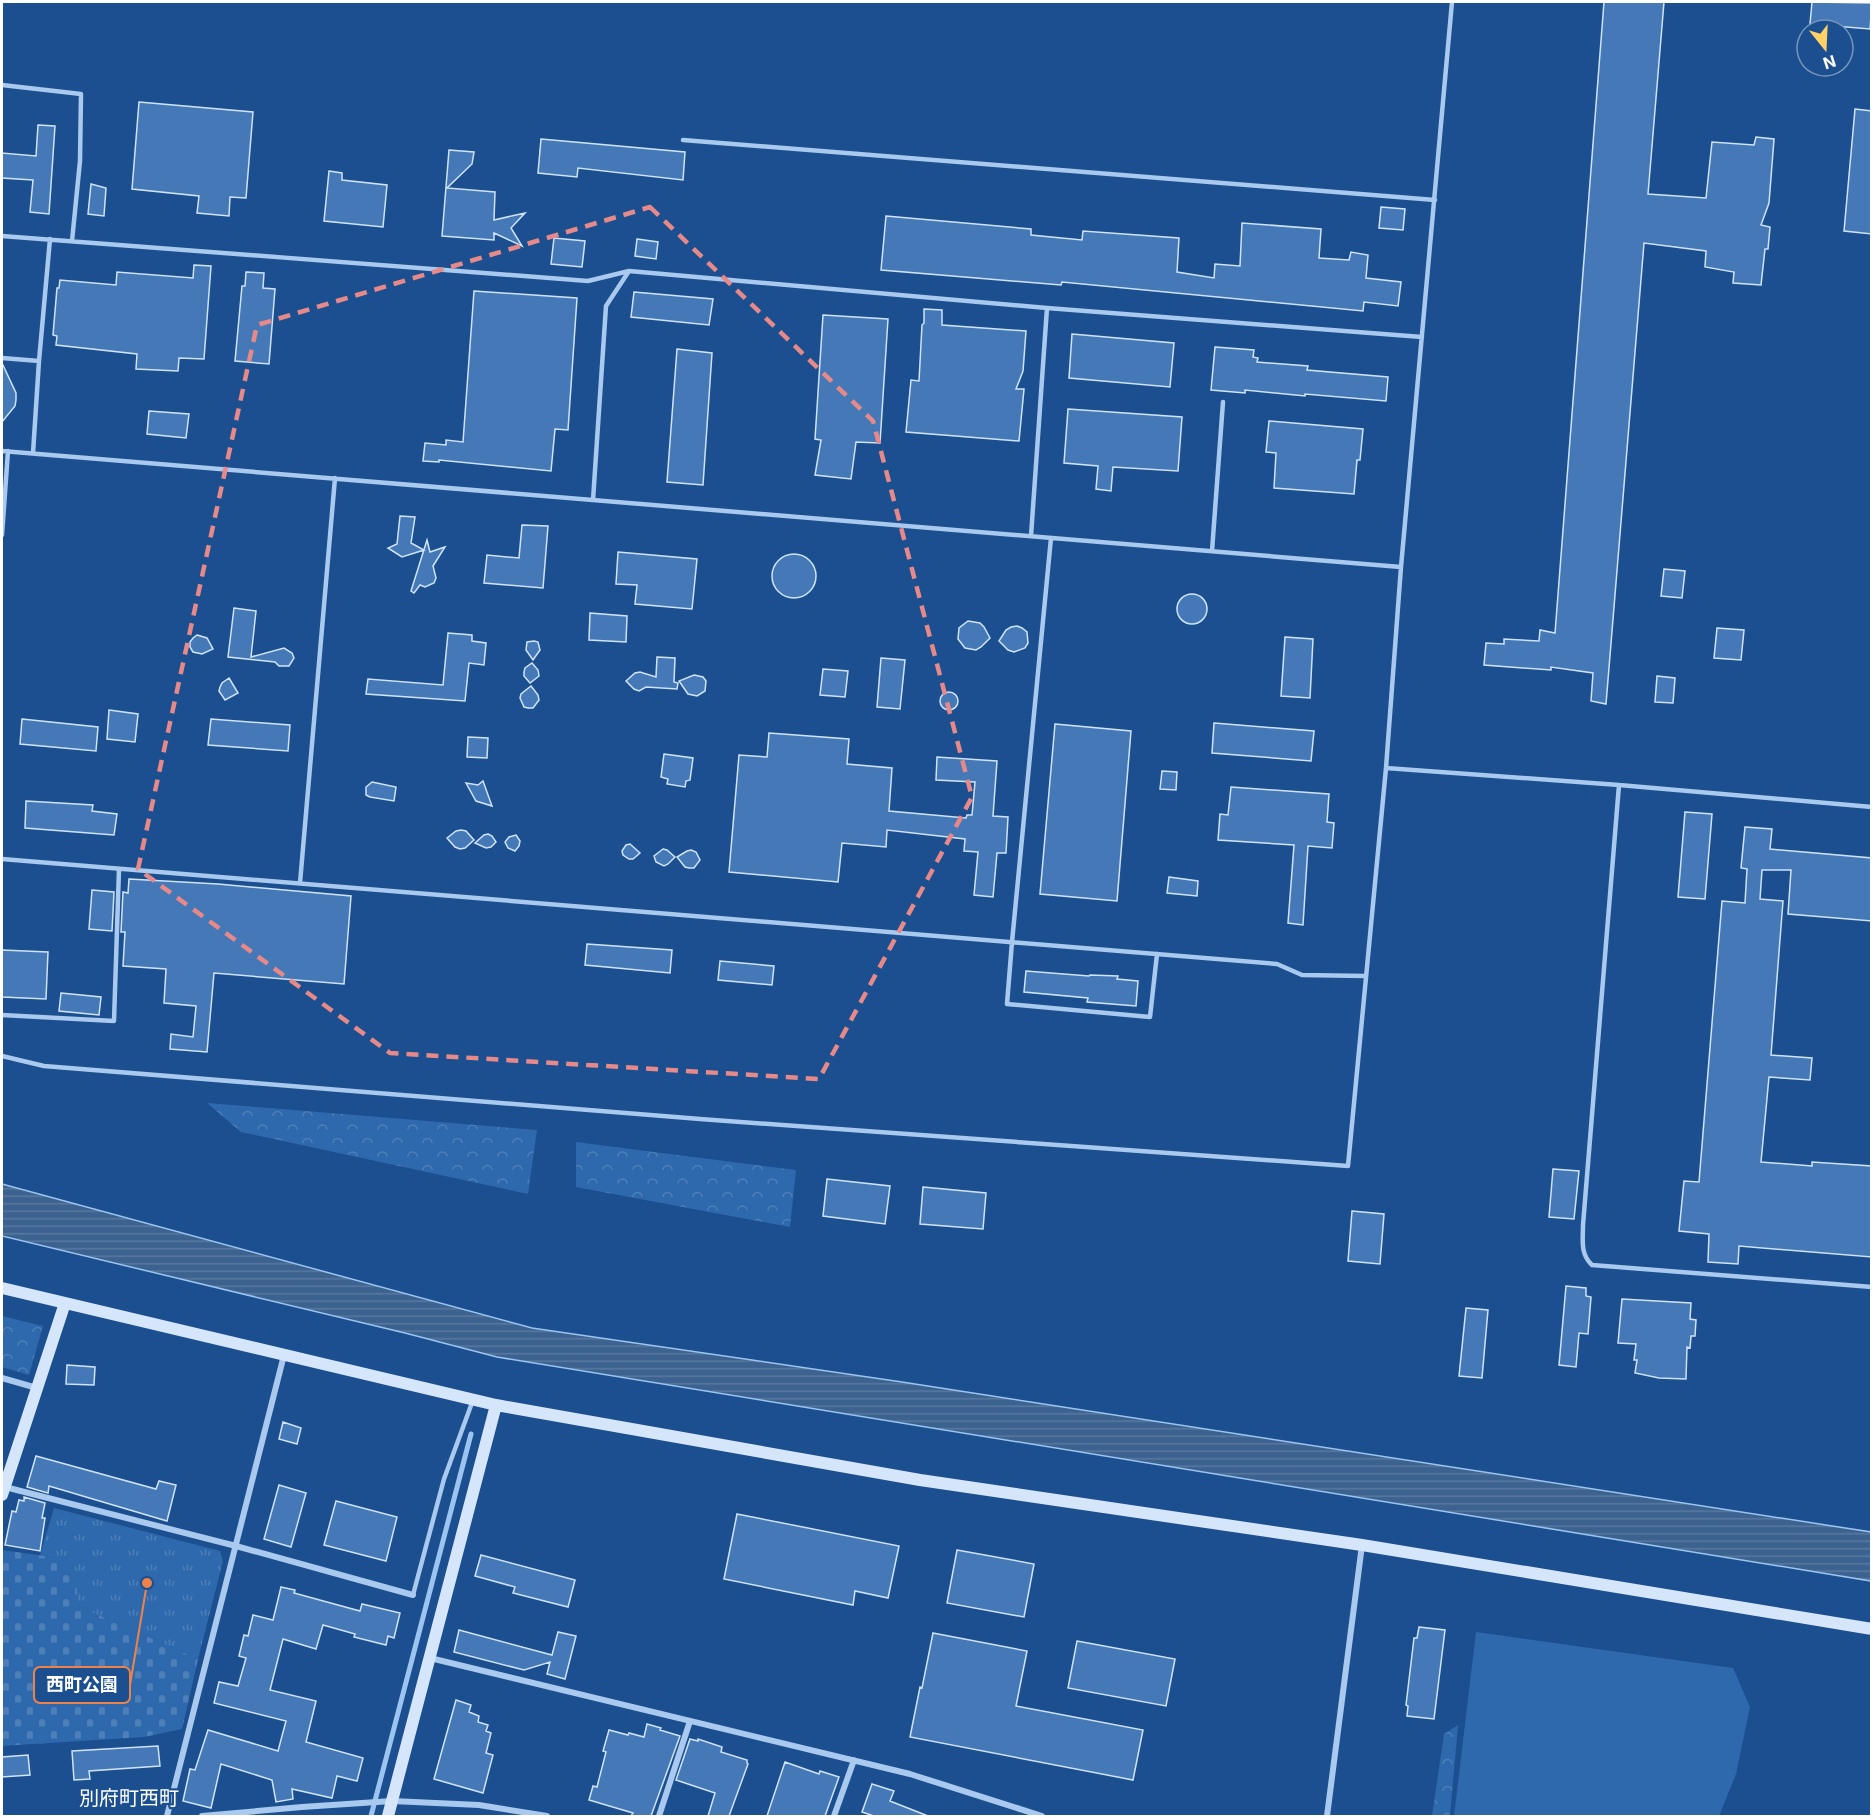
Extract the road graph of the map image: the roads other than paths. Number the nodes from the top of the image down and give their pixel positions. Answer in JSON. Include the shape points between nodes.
{"nodes":[{"id":1,"x":1452,"y":2,"type":"edge"},
{"id":2,"x":2,"y":85,"type":"edge"},
{"id":3,"x":683,"y":140,"type":"dead end"},
{"id":4,"x":1436,"y":200,"type":"junction"},
{"id":5,"x":2,"y":236,"type":"edge"},
{"id":6,"x":50,"y":239,"type":"junction"},
{"id":7,"x":72,"y":241,"type":"junction"},
{"id":8,"x":629,"y":271,"type":"junction"},
{"id":9,"x":1047,"y":308,"type":"junction"},
{"id":10,"x":1422,"y":336,"type":"junction"},
{"id":11,"x":2,"y":358,"type":"edge"},
{"id":12,"x":39,"y":361,"type":"junction"},
{"id":13,"x":1223,"y":402,"type":"dead end"},
{"id":14,"x":2,"y":451,"type":"edge"},
{"id":15,"x":8,"y":451,"type":"junction"},
{"id":16,"x":33,"y":453,"type":"junction"},
{"id":17,"x":335,"y":478,"type":"junction"},
{"id":18,"x":592,"y":500,"type":"junction"},
{"id":19,"x":2,"y":535,"type":"edge"},
{"id":20,"x":1031,"y":536,"type":"junction"},
{"id":21,"x":1051,"y":538,"type":"junction"},
{"id":22,"x":1212,"y":551,"type":"junction"},
{"id":23,"x":1401,"y":567,"type":"junction"},
{"id":24,"x":1386,"y":768,"type":"junction"},
{"id":25,"x":1619,"y":785,"type":"junction"},
{"id":26,"x":1872,"y":807,"type":"edge"},
{"id":27,"x":2,"y":859,"type":"edge"},
{"id":28,"x":119,"y":869,"type":"junction"},
{"id":29,"x":300,"y":883,"type":"junction"},
{"id":30,"x":1012,"y":942,"type":"junction"},
{"id":31,"x":1157,"y":954,"type":"junction"},
{"id":32,"x":1366,"y":976,"type":"junction"},
{"id":33,"x":2,"y":1015,"type":"edge"},
{"id":34,"x":2,"y":1056,"type":"edge"},
{"id":35,"x":1872,"y":1287,"type":"edge"},
{"id":36,"x":2,"y":1288,"type":"edge"},
{"id":37,"x":65,"y":1303,"type":"junction"},
{"id":38,"x":284,"y":1354,"type":"junction"},
{"id":39,"x":2,"y":1378,"type":"edge"},
{"id":40,"x":37,"y":1388,"type":"junction"},
{"id":41,"x":473,"y":1400,"type":"junction"},
{"id":42,"x":496,"y":1405,"type":"junction"},
{"id":43,"x":2,"y":1489,"type":"edge"},
{"id":44,"x":1362,"y":1545,"type":"junction"},
{"id":45,"x":236,"y":1546,"type":"junction"},
{"id":46,"x":413,"y":1594,"type":"joint"},
{"id":47,"x":1872,"y":1629,"type":"edge"},
{"id":48,"x":430,"y":1658,"type":"junction"},
{"id":49,"x":690,"y":1721,"type":"junction"},
{"id":50,"x":854,"y":1760,"type":"junction"},
{"id":51,"x":392,"y":1801,"type":"junction"},
{"id":52,"x":167,"y":1816,"type":"edge"},
{"id":53,"x":202,"y":1816,"type":"edge"},
{"id":54,"x":388,"y":1816,"type":"edge"},
{"id":55,"x":547,"y":1816,"type":"edge"},
{"id":56,"x":659,"y":1816,"type":"edge"},
{"id":57,"x":834,"y":1816,"type":"edge"},
{"id":58,"x":1042,"y":1816,"type":"edge"},
{"id":59,"x":1326,"y":1816,"type":"edge"}],
"edges":[{"from":1,"to":4,"type":"lane"},
{"from":2,"to":7,"type":"lane","via":[[81,94],[80,161]]},
{"from":3,"to":4,"type":"lane"},
{"from":4,"to":10,"type":"lane"},
{"from":5,"to":6,"type":"lane"},
{"from":6,"to":7,"type":"lane"},
{"from":6,"to":12,"type":"lane"},
{"from":7,"to":8,"type":"lane","via":[[588,281]]},
{"from":8,"to":9,"type":"lane"},
{"from":8,"to":18,"type":"lane","via":[[606,306]]},
{"from":9,"to":10,"type":"lane"},
{"from":9,"to":20,"type":"lane"},
{"from":10,"to":23,"type":"lane"},
{"from":11,"to":12,"type":"lane"},
{"from":12,"to":16,"type":"lane"},
{"from":13,"to":22,"type":"lane"},
{"from":14,"to":15,"type":"lane"},
{"from":15,"to":16,"type":"lane"},
{"from":15,"to":19,"type":"lane"},
{"from":16,"to":17,"type":"lane"},
{"from":17,"to":18,"type":"lane"},
{"from":17,"to":29,"type":"lane"},
{"from":18,"to":20,"type":"lane"},
{"from":20,"to":21,"type":"lane"},
{"from":21,"to":22,"type":"lane"},
{"from":21,"to":30,"type":"lane"},
{"from":22,"to":23,"type":"lane"},
{"from":23,"to":24,"type":"lane"},
{"from":24,"to":25,"type":"lane"},
{"from":24,"to":32,"type":"lane"},
{"from":25,"to":26,"type":"lane"},
{"from":25,"to":35,"type":"lane","via":[[1583,1225],[1587,1260],[1592,1265]]},
{"from":27,"to":28,"type":"lane"},
{"from":28,"to":29,"type":"lane"},
{"from":28,"to":33,"type":"lane","via":[[114,1021]]},
{"from":29,"to":30,"type":"lane"},
{"from":30,"to":31,"type":"lane"},
{"from":30,"to":31,"type":"lane","via":[[1008,1004],[1150,1017]]},
{"from":31,"to":32,"type":"lane","via":[[1277,964],[1302,975]]},
{"from":32,"to":34,"type":"lane","via":[[1347,1166],[56,1067]]},
{"from":36,"to":37,"type":"street"},
{"from":37,"to":38,"type":"street"},
{"from":37,"to":40,"type":"street"},
{"from":38,"to":41,"type":"street"},
{"from":38,"to":45,"type":"street"},
{"from":39,"to":40,"type":"street"},
{"from":40,"to":43,"type":"street"},
{"from":41,"to":42,"type":"street"},
{"from":41,"to":46,"type":"lane","via":[[444,1479]]},
{"from":42,"to":44,"type":"street","via":[[920,1480]]},
{"from":42,"to":48,"type":"street"},
{"from":43,"to":45,"type":"street"},
{"from":44,"to":47,"type":"street"},
{"from":44,"to":59,"type":"street"},
{"from":45,"to":46,"type":"street"},
{"from":45,"to":52,"type":"street"},
{"from":48,"to":49,"type":"street"},
{"from":48,"to":51,"type":"street"},
{"from":49,"to":50,"type":"street"},
{"from":49,"to":56,"type":"street"},
{"from":50,"to":57,"type":"street"},
{"from":50,"to":58,"type":"street"},
{"from":51,"to":53,"type":"street"},
{"from":51,"to":54,"type":"street"},
{"from":51,"to":55,"type":"street","via":[[479,1805]]}]}
